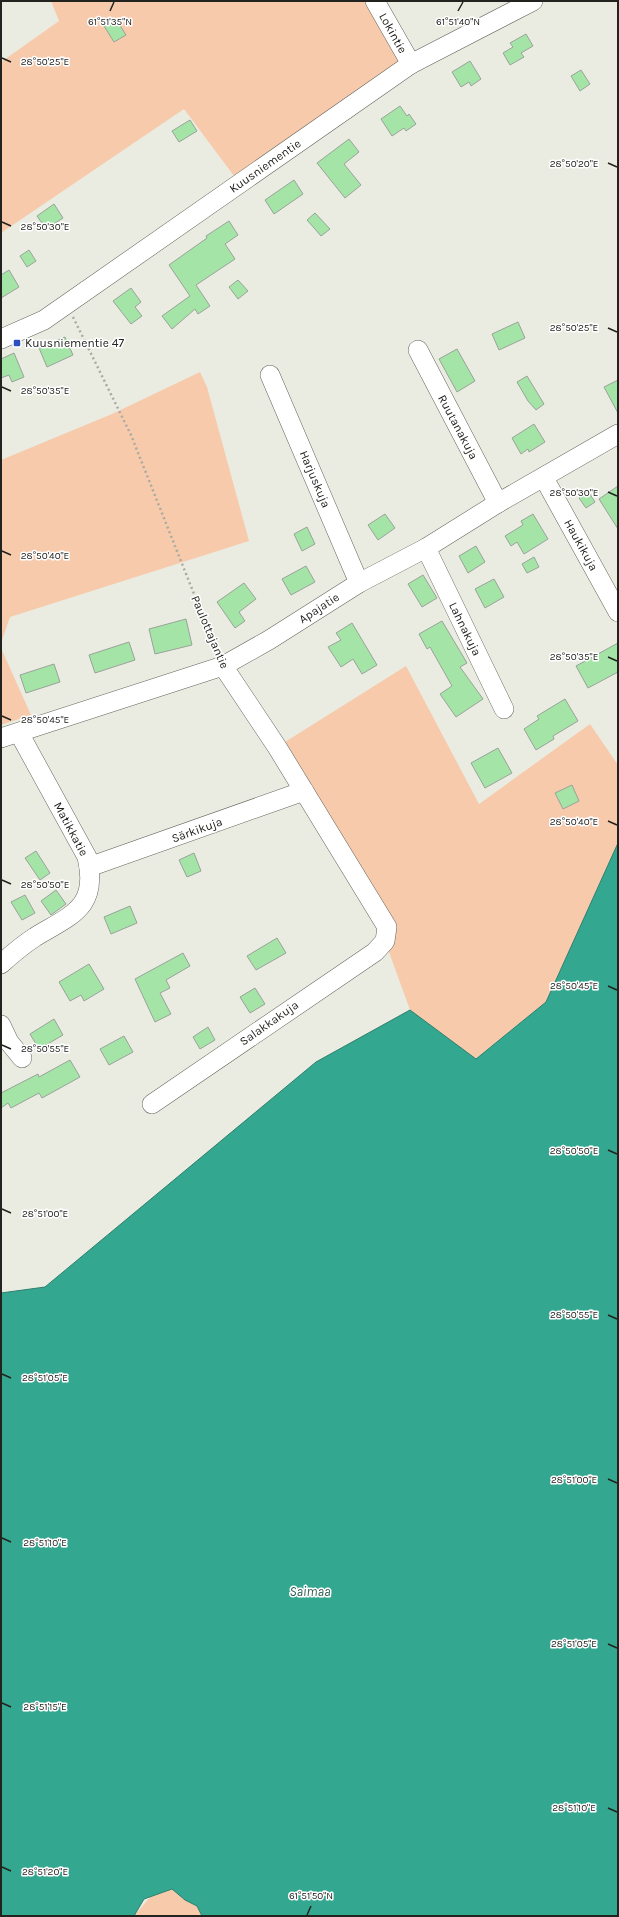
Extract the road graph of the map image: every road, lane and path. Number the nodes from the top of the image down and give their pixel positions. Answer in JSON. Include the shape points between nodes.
{"nodes":[{"id":1,"x":375,"y":1,"type":"edge"},
{"id":2,"x":533,"y":1,"type":"edge"},
{"id":3,"x":411,"y":64,"type":"junction"},
{"id":4,"x":67,"y":304,"type":"junction"},
{"id":5,"x":1,"y":338,"type":"edge"},
{"id":6,"x":418,"y":350,"type":"dead end"},
{"id":7,"x":270,"y":375,"type":"dead end"},
{"id":8,"x":618,"y":434,"type":"edge"},
{"id":9,"x":544,"y":478,"type":"junction"},
{"id":10,"x":498,"y":503,"type":"junction"},
{"id":11,"x":426,"y":548,"type":"junction"},
{"id":12,"x":360,"y":583,"type":"junction"},
{"id":13,"x":618,"y":612,"type":"edge"},
{"id":14,"x":223,"y":666,"type":"junction"},
{"id":15,"x":504,"y":709,"type":"dead end"},
{"id":16,"x":19,"y":732,"type":"junction"},
{"id":17,"x":1,"y":738,"type":"edge"},
{"id":18,"x":304,"y":791,"type":"junction"},
{"id":19,"x":89,"y":867,"type":"junction"},
{"id":20,"x":385,"y":941,"type":"joint"},
{"id":21,"x":1,"y":964,"type":"edge"},
{"id":22,"x":1,"y":1025,"type":"edge"},
{"id":23,"x":22,"y":1058,"type":"dead end"},
{"id":24,"x":152,"y":1104,"type":"dead end"}],
"edges":[{"from":1,"to":3,"type":"street","name":"Lokintie"},
{"from":2,"to":3,"type":"street","name":"Kuusniementie"},
{"from":3,"to":4,"type":"street","name":"Kuusniementie"},
{"from":4,"to":5,"type":"street","name":"Kuusniementie","via":[[44,320]]},
{"from":4,"to":14,"type":"path","name":"Paulottajantie","via":[[131,435]]},
{"from":6,"to":10,"type":"street","name":"Ruutanakuja"},
{"from":7,"to":12,"type":"street","name":"Harjuskuja"},
{"from":8,"to":9,"type":"street","name":"Apajatie"},
{"from":9,"to":10,"type":"street","name":"Apajatie"},
{"from":9,"to":13,"type":"street","name":"Haukikuja"},
{"from":10,"to":11,"type":"street","name":"Apajatie"},
{"from":11,"to":12,"type":"street","name":"Apajatie"},
{"from":11,"to":15,"type":"street","name":"Lahnakuja"},
{"from":12,"to":14,"type":"street","name":"Apajatie"},
{"from":14,"to":16,"type":"street","name":"Apajatie"},
{"from":14,"to":18,"type":"street","name":"Paulottajantie"},
{"from":16,"to":17,"type":"street","name":"Apajatie"},
{"from":16,"to":19,"type":"street","name":"Matikkatie","via":[[87,857]]},
{"from":18,"to":19,"type":"street","name":"Särkikuja"},
{"from":18,"to":20,"type":"street","name":"Paulottajantie","via":[[387,927]]},
{"from":19,"to":21,"type":"street","name":"Matikkatie","via":[[90,878],[86,897],[76,913],[34,938]]},
{"from":20,"to":24,"type":"street","name":"Salakkakuja","via":[[375,952]]},
{"from":22,"to":23,"type":"street","via":[[9,1042]]}]}
